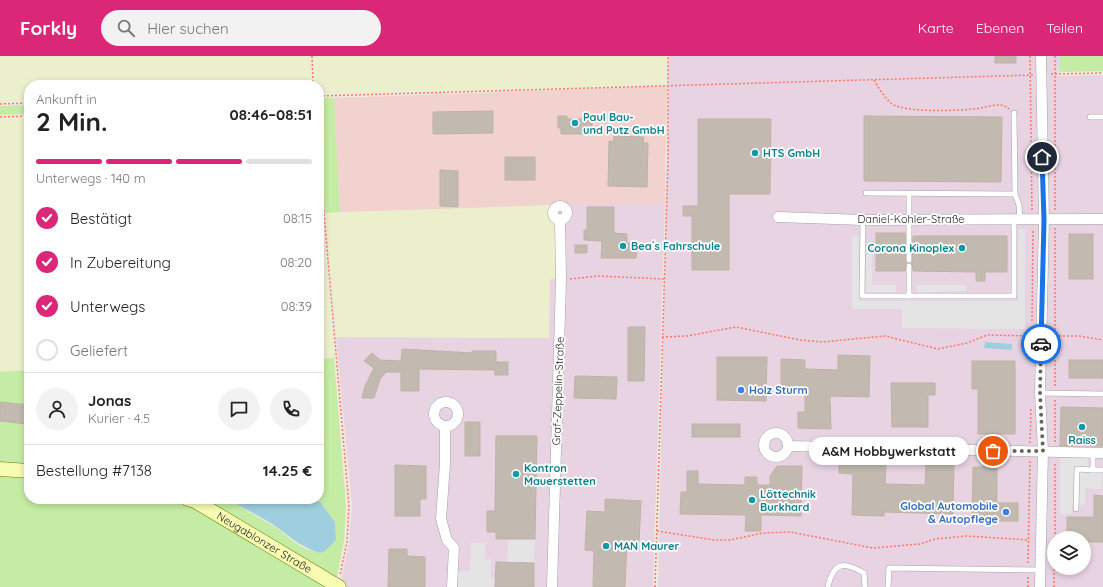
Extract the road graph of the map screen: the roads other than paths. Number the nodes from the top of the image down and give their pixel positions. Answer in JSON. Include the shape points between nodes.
{"nodes":[{"id":1,"x":1041,"y":56,"type":"edge"},
{"id":2,"x":1014,"y":113,"type":"road end"},
{"id":3,"x":1090,"y":117,"type":"dead end"},
{"id":4,"x":1103,"y":117,"type":"edge"},
{"id":5,"x":866,"y":193,"type":"dead end"},
{"id":6,"x":909,"y":194,"type":"junction"},
{"id":7,"x":1015,"y":194,"type":"junction"},
{"id":8,"x":778,"y":217,"type":"dead end"},
{"id":9,"x":560,"y":219,"type":"dead end"},
{"id":10,"x":1103,"y":219,"type":"edge"},
{"id":11,"x":863,"y":220,"type":"junction"},
{"id":12,"x":909,"y":220,"type":"junction"},
{"id":13,"x":1017,"y":220,"type":"junction"},
{"id":14,"x":1044,"y":220,"type":"junction"},
{"id":15,"x":909,"y":260,"type":"dead end"},
{"id":16,"x":909,"y":266,"type":"dead end"},
{"id":17,"x":909,"y":296,"type":"junction"},
{"id":18,"x":1040,"y":393,"type":"junction"},
{"id":19,"x":1103,"y":394,"type":"edge"},
{"id":20,"x":445,"y":426,"type":"dead end"},
{"id":21,"x":788,"y":446,"type":"dead end"},
{"id":22,"x":1043,"y":451,"type":"junction"},
{"id":23,"x":1098,"y":453,"type":"edge"},
{"id":24,"x":0,"y":469,"type":"edge"},
{"id":25,"x":1093,"y":470,"type":"junction"},
{"id":26,"x":1103,"y":470,"type":"edge"},
{"id":27,"x":24,"y":471,"type":"edge"},
{"id":28,"x":200,"y":504,"type":"edge"},
{"id":29,"x":1076,"y":509,"type":"dead end"},
{"id":30,"x":1041,"y":570,"type":"junction"},
{"id":31,"x":828,"y":586,"type":"edge"},
{"id":32,"x":338,"y":587,"type":"edge"},
{"id":33,"x":452,"y":587,"type":"edge"},
{"id":34,"x":552,"y":587,"type":"edge"},
{"id":35,"x":865,"y":587,"type":"edge"},
{"id":36,"x":888,"y":587,"type":"edge"},
{"id":37,"x":1040,"y":587,"type":"edge"}],
"edges":[{"from":1,"to":14,"type":"street"},
{"from":2,"to":7,"type":"lane"},
{"from":3,"to":4,"type":"lane"},
{"from":5,"to":6,"type":"lane"},
{"from":6,"to":7,"type":"lane"},
{"from":6,"to":12,"type":"lane"},
{"from":7,"to":13,"type":"lane","via":[[1018,206]]},
{"from":8,"to":11,"type":"street","name":"Daniel-Kohler-Straße"},
{"from":9,"to":34,"type":"street","name":"Graf-Zeppelin-Straße","via":[[561,280]]},
{"from":10,"to":14,"type":"street","name":"Daniel-Kohler-Straße"},
{"from":11,"to":12,"type":"street","name":"Daniel-Kohler-Straße"},
{"from":11,"to":17,"type":"lane","via":[[862,296]]},
{"from":12,"to":13,"type":"street","name":"Daniel-Kohler-Straße"},
{"from":12,"to":15,"type":"lane"},
{"from":13,"to":14,"type":"street","name":"Daniel-Kohler-Straße"},
{"from":13,"to":17,"type":"lane","via":[[1014,296]]},
{"from":14,"to":18,"type":"street","via":[[1036,336]]},
{"from":16,"to":17,"type":"lane"},
{"from":18,"to":19,"type":"lane"},
{"from":18,"to":22,"type":"street"},
{"from":20,"to":33,"type":"street","via":[[441,519],[447,540],[454,548]]},
{"from":21,"to":22,"type":"street"},
{"from":22,"to":23,"type":"street"},
{"from":22,"to":30,"type":"street"},
{"from":23,"to":25,"type":"lane"},
{"from":24,"to":27,"type":"street"},
{"from":25,"to":26,"type":"lane"},
{"from":25,"to":29,"type":"lane","via":[[1077,469]]},
{"from":28,"to":32,"type":"street","name":"Neugablonzer Straße"},
{"from":30,"to":36,"type":"lane","via":[[889,568]]},
{"from":30,"to":37,"type":"street"},
{"from":31,"to":35,"type":"lane","via":[[831,572],[840,566],[852,566],[864,573]]}]}
